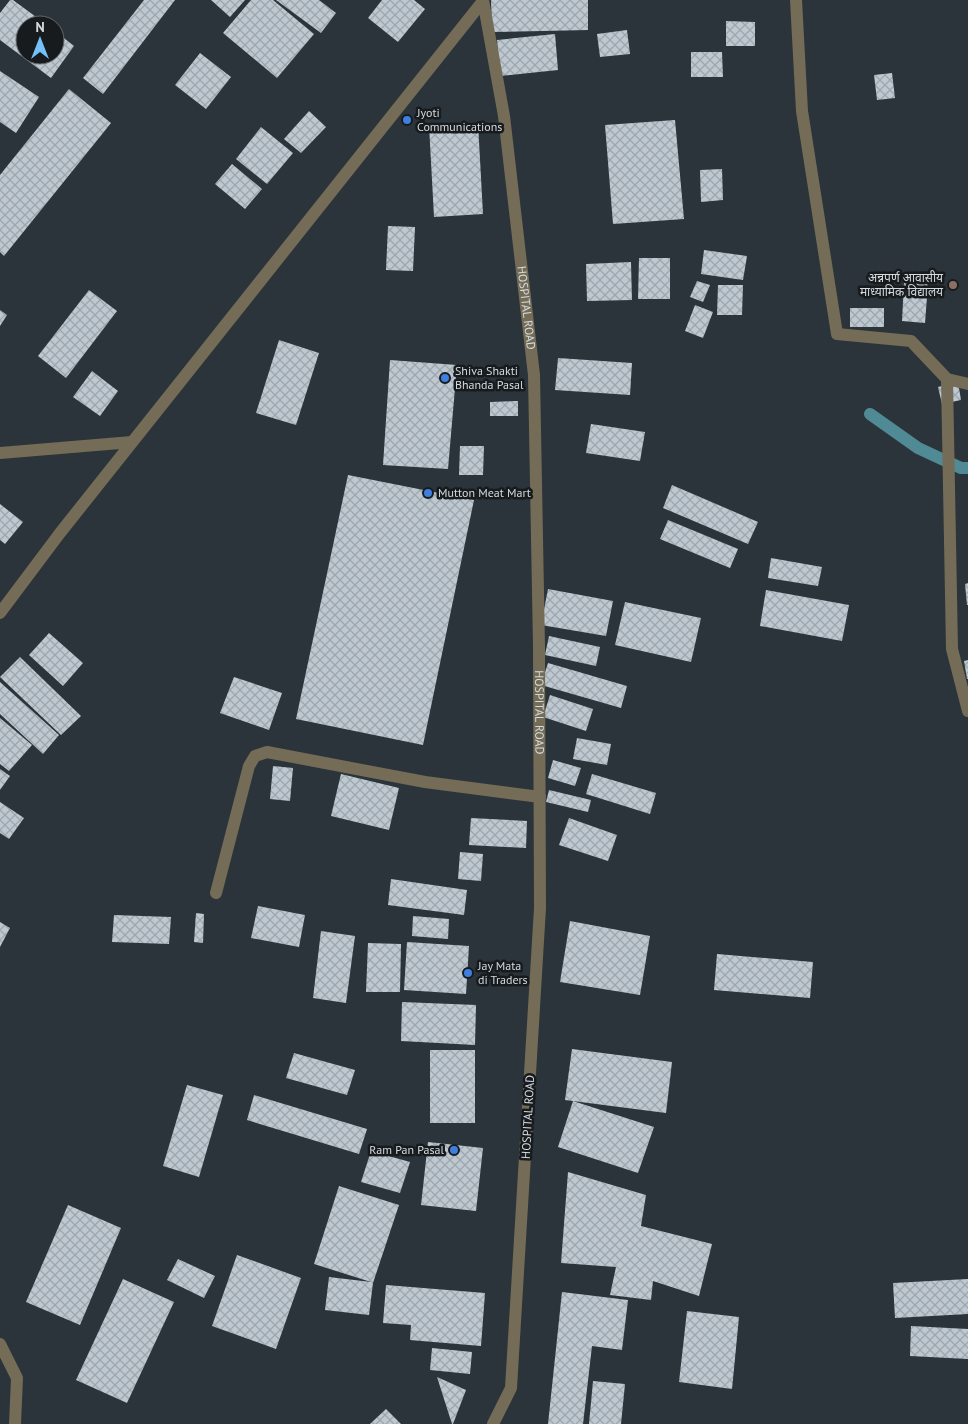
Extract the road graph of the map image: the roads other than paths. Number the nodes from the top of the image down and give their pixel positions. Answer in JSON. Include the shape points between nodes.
{"nodes":[{"id":1,"x":796,"y":0,"type":"edge"},
{"id":2,"x":483,"y":1,"type":"edge"},
{"id":3,"x":947,"y":379,"type":"junction"},
{"id":4,"x":968,"y":384,"type":"edge"},
{"id":5,"x":132,"y":442,"type":"junction"},
{"id":6,"x":0,"y":453,"type":"edge"},
{"id":7,"x":0,"y":613,"type":"edge"},
{"id":8,"x":968,"y":711,"type":"edge"},
{"id":9,"x":540,"y":797,"type":"junction"},
{"id":10,"x":216,"y":893,"type":"dead end"},
{"id":11,"x":0,"y":1344,"type":"edge"},
{"id":12,"x":15,"y":1424,"type":"edge"},
{"id":13,"x":493,"y":1424,"type":"edge"}],
"edges":[{"from":1,"to":3,"type":"street","via":[[802,110],[837,334],[911,341]]},
{"from":2,"to":5,"type":"street"},
{"from":2,"to":9,"type":"street","name":"HOSPITAL ROAD","via":[[504,116],[534,375]]},
{"from":3,"to":4,"type":"street"},
{"from":3,"to":8,"type":"street","via":[[952,649]]},
{"from":5,"to":6,"type":"street"},
{"from":5,"to":7,"type":"street"},
{"from":9,"to":10,"type":"street","via":[[425,782],[267,752],[255,756],[249,766]]},
{"from":9,"to":13,"type":"street","name":"HOSPITAL ROAD","via":[[540,908],[511,1388]]},
{"from":11,"to":12,"type":"street","via":[[17,1378]]}]}
